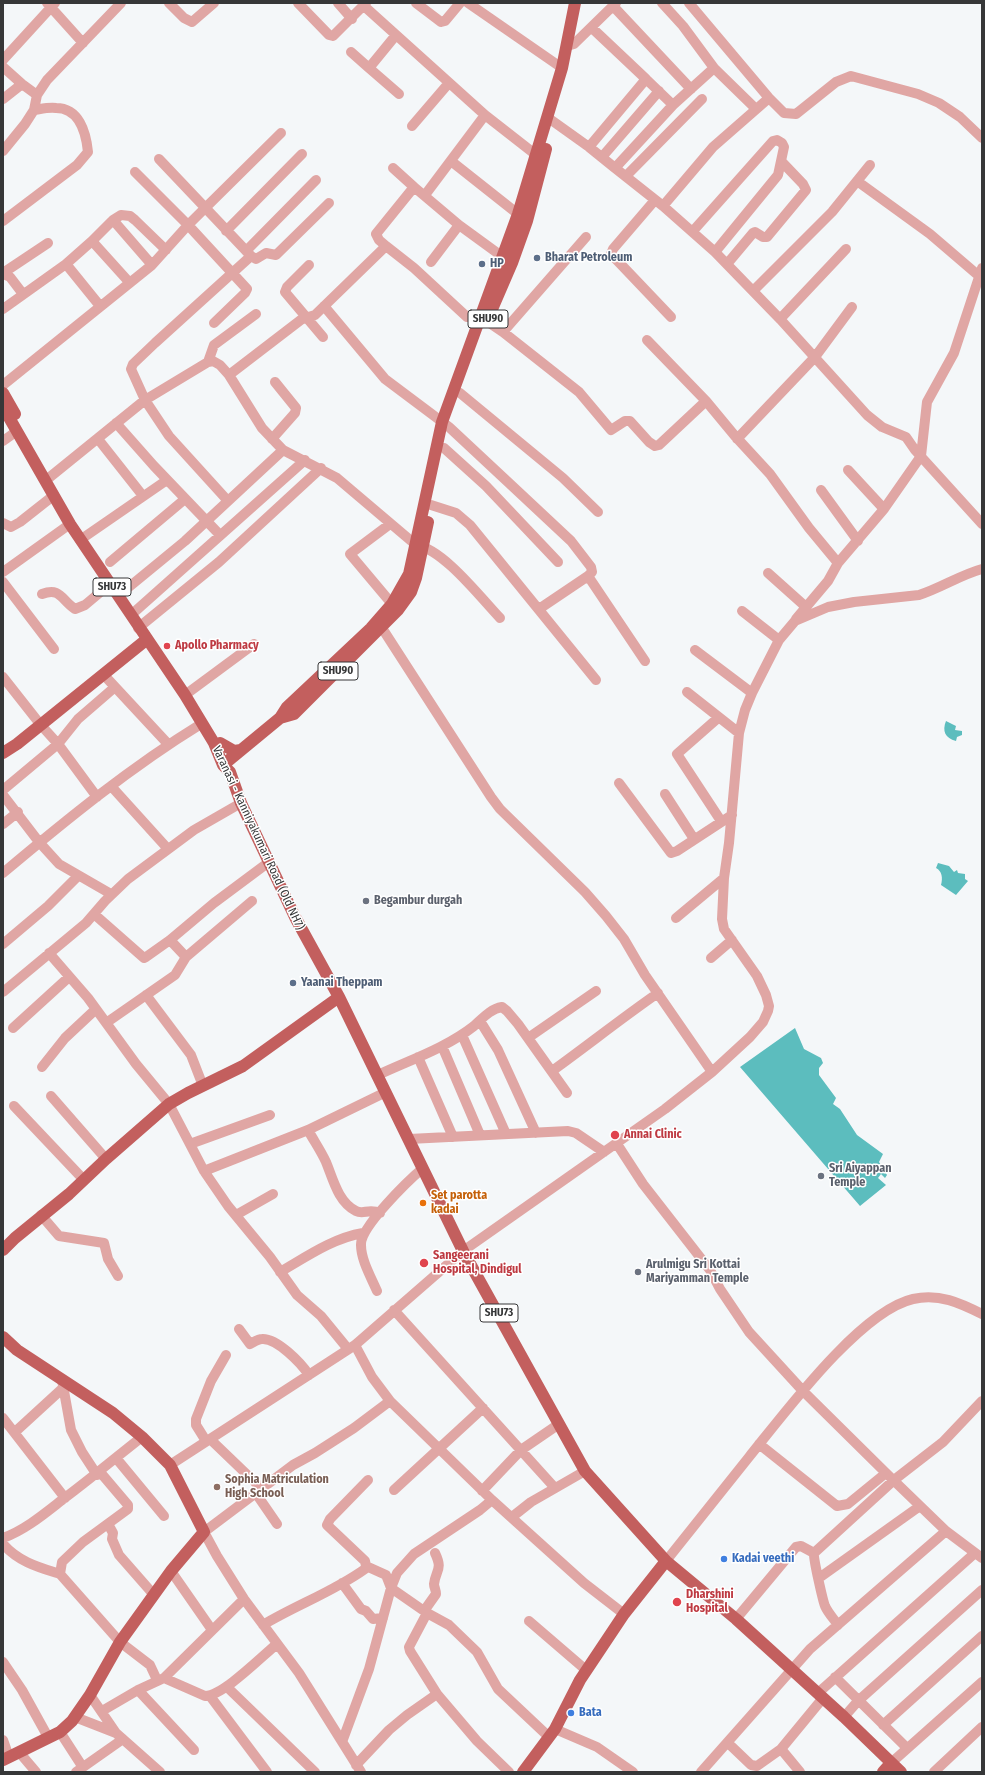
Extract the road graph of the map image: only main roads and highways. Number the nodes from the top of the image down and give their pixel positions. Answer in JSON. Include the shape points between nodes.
{"nodes":[{"id":1,"x":576,"y":3,"type":"edge"},
{"id":2,"x":570,"y":45,"type":"junction"},
{"id":3,"x":550,"y":120,"type":"junction"},
{"id":4,"x":484,"y":319,"type":"junction"},
{"id":5,"x":3,"y":393,"type":"edge"},
{"id":6,"x":3,"y":407,"type":"edge"},
{"id":7,"x":445,"y":425,"type":"junction"},
{"id":8,"x":48,"y":478,"type":"junction"},
{"id":9,"x":83,"y":538,"type":"junction"},
{"id":10,"x":420,"y":546,"type":"junction"},
{"id":11,"x":121,"y":593,"type":"junction"},
{"id":12,"x":141,"y":625,"type":"junction"},
{"id":13,"x":146,"y":640,"type":"junction"},
{"id":14,"x":188,"y":693,"type":"junction"},
{"id":15,"x":280,"y":718,"type":"junction"},
{"id":16,"x":220,"y":743,"type":"junction"},
{"id":17,"x":241,"y":750,"type":"junction"},
{"id":18,"x":3,"y":752,"type":"edge"},
{"id":19,"x":228,"y":766,"type":"junction"},
{"id":20,"x":339,"y":997,"type":"junction"},
{"id":21,"x":3,"y":1250,"type":"edge"},
{"id":22,"x":3,"y":1337,"type":"edge"},
{"id":23,"x":666,"y":1561,"type":"junction"},
{"id":24,"x":10,"y":1756,"type":"edge"},
{"id":25,"x":891,"y":1763,"type":"junction"},
{"id":26,"x":523,"y":1772,"type":"edge"},
{"id":27,"x":883,"y":1772,"type":"edge"},
{"id":28,"x":901,"y":1772,"type":"edge"}],
"edges":[{"from":1,"to":2,"type":"main road","number":"SHU90"},
{"from":2,"to":3,"type":"main road","number":"SHU90"},
{"from":2,"to":3,"type":"main road"},
{"from":3,"to":4,"type":"main road","number":"SHU90","via":[[522,218]]},
{"from":4,"to":7,"type":"main road"},
{"from":4,"to":7,"type":"main road","number":"SHU90","via":[[460,392]]},
{"from":5,"to":8,"type":"main road"},
{"from":6,"to":8,"type":"main road","name":"Varanasi - Kanniyakumari Road (Old NH7)","number":"SHU73"},
{"from":7,"to":10,"type":"main road"},
{"from":7,"to":10,"type":"main road","number":"SHU90","via":[[444,448]]},
{"from":8,"to":9,"type":"main road"},
{"from":8,"to":9,"type":"main road","name":"Varanasi - Kanniyakumari Road (Old NH7)","number":"SHU73","via":[[54,496],[70,524]]},
{"from":9,"to":11,"type":"main road"},
{"from":9,"to":11,"type":"main road","name":"Varanasi - Kanniyakumari Road (Old NH7)","number":"SHU73","via":[[110,584]]},
{"from":10,"to":15,"type":"main road","via":[[410,574],[392,604],[371,628],[287,706]]},
{"from":10,"to":15,"type":"main road","number":"SHU90","via":[[416,578],[411,592],[398,610],[294,714]]},
{"from":11,"to":12,"type":"main road","name":"Varanasi - Kanniyakumari Road (Old NH7)","number":"SHU73"},
{"from":12,"to":13,"type":"main road","name":"Varanasi - Kanniyakumari Road (Old NH7)","number":"SHU73"},
{"from":12,"to":14,"type":"main road"},
{"from":13,"to":14,"type":"main road","name":"Varanasi - Kanniyakumari Road (Old NH7)","number":"SHU73"},
{"from":13,"to":18,"type":"main road","via":[[17,744]]},
{"from":14,"to":16,"type":"main road"},
{"from":14,"to":19,"type":"main road","name":"Varanasi - Kanniyakumari Road (Old NH7)","number":"SHU73","via":[[201,724]]},
{"from":15,"to":17,"type":"main road","number":"SHU90"},
{"from":16,"to":17,"type":"main road","via":[[234,751]]},
{"from":16,"to":19,"type":"main road"},
{"from":17,"to":19,"type":"main road","number":"SHU90"},
{"from":19,"to":20,"type":"main road","name":"Varanasi - Kanniyakumari Road (Old NH7)","number":"SHU73","via":[[241,803],[294,918]]},
{"from":20,"to":21,"type":"main road","via":[[243,1066],[169,1104]]},
{"from":20,"to":23,"type":"main road","name":"Varanasi - Kanniyakumari Road (Old NH7)","number":"SHU73","via":[[463,1251],[585,1472]]},
{"from":22,"to":24,"type":"main road","via":[[62,1384],[113,1413],[142,1437],[170,1465],[204,1532],[171,1571],[120,1642],[70,1724],[60,1732]]},
{"from":23,"to":25,"type":"main road","name":"Varanasi - Kanniyakumari Road (Old NH7)","number":"SHU73","via":[[736,1619]]},
{"from":23,"to":26,"type":"main road","via":[[624,1614],[586,1670],[552,1733]]},
{"from":25,"to":27,"type":"main road"},
{"from":25,"to":28,"type":"main road","name":"Varanasi - Kanniyakumari Road (Old NH7)","number":"SHU73"}]}
